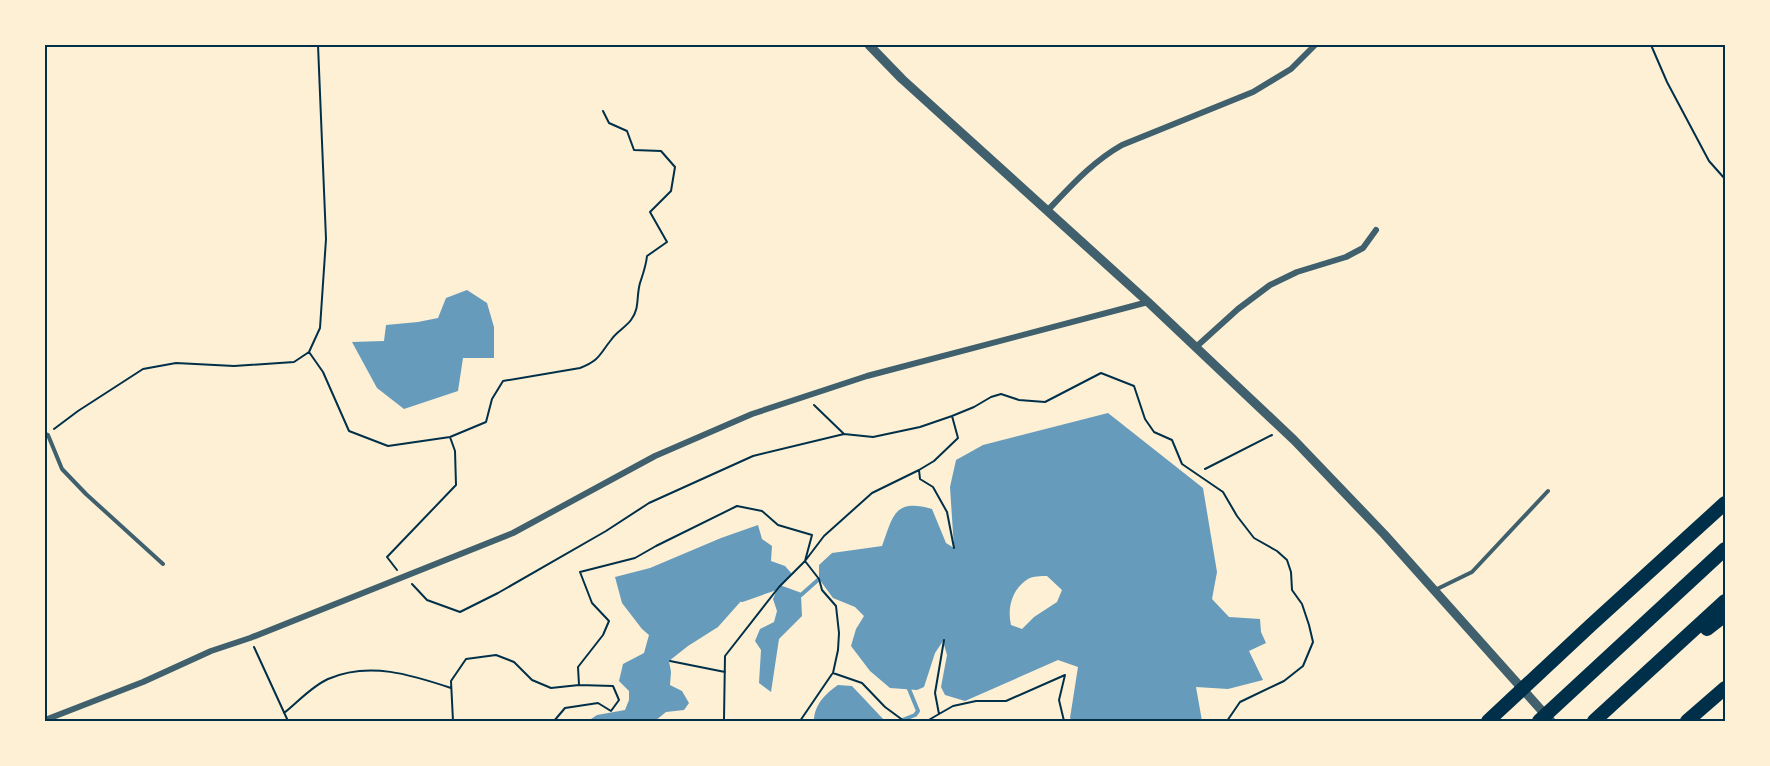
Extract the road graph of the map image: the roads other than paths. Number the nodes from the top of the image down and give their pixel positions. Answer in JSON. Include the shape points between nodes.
{"nodes":[{"id":1,"x":869,"y":45,"type":"edge"},
{"id":2,"x":1315,"y":45,"type":"edge"},
{"id":3,"x":1047,"y":211,"type":"junction"},
{"id":4,"x":1376,"y":230,"type":"dead end"},
{"id":5,"x":1148,"y":302,"type":"junction"},
{"id":6,"x":1196,"y":347,"type":"junction"},
{"id":7,"x":46,"y":435,"type":"edge"},
{"id":8,"x":1548,"y":491,"type":"dead end"},
{"id":9,"x":1725,"y":503,"type":"edge"},
{"id":10,"x":1725,"y":549,"type":"edge"},
{"id":11,"x":163,"y":564,"type":"dead end"},
{"id":12,"x":1434,"y":590,"type":"junction"},
{"id":13,"x":1725,"y":601,"type":"edge"},
{"id":14,"x":1725,"y":615,"type":"edge"},
{"id":15,"x":1725,"y":688,"type":"edge"},
{"id":16,"x":1627,"y":690,"type":"junction"},
{"id":17,"x":45,"y":720,"type":"edge"},
{"id":18,"x":1488,"y":721,"type":"edge"},
{"id":19,"x":1539,"y":721,"type":"edge"},
{"id":20,"x":1551,"y":721,"type":"edge"},
{"id":21,"x":1594,"y":721,"type":"edge"},
{"id":22,"x":1687,"y":721,"type":"edge"}],
"edges":[{"from":1,"to":3,"type":"street"},
{"from":2,"to":3,"type":"street","via":[[1291,69],[1253,92],[1105,155]]},
{"from":3,"to":5,"type":"street"},
{"from":4,"to":6,"type":"street","via":[[1362,248],[1346,257],[1270,285]]},
{"from":5,"to":6,"type":"street"},
{"from":5,"to":17,"type":"street","via":[[867,376],[752,414],[655,456],[513,533]]},
{"from":6,"to":12,"type":"street","via":[[1283,429]]},
{"from":7,"to":11,"type":"lane","via":[[63,469]]},
{"from":8,"to":12,"type":"lane","via":[[1472,572]]},
{"from":9,"to":18,"type":"highway"},
{"from":10,"to":19,"type":"highway"},
{"from":12,"to":20,"type":"street"},
{"from":13,"to":16,"type":"highway"},
{"from":14,"to":16,"type":"highway"},
{"from":15,"to":22,"type":"highway"},
{"from":16,"to":21,"type":"highway"}]}
